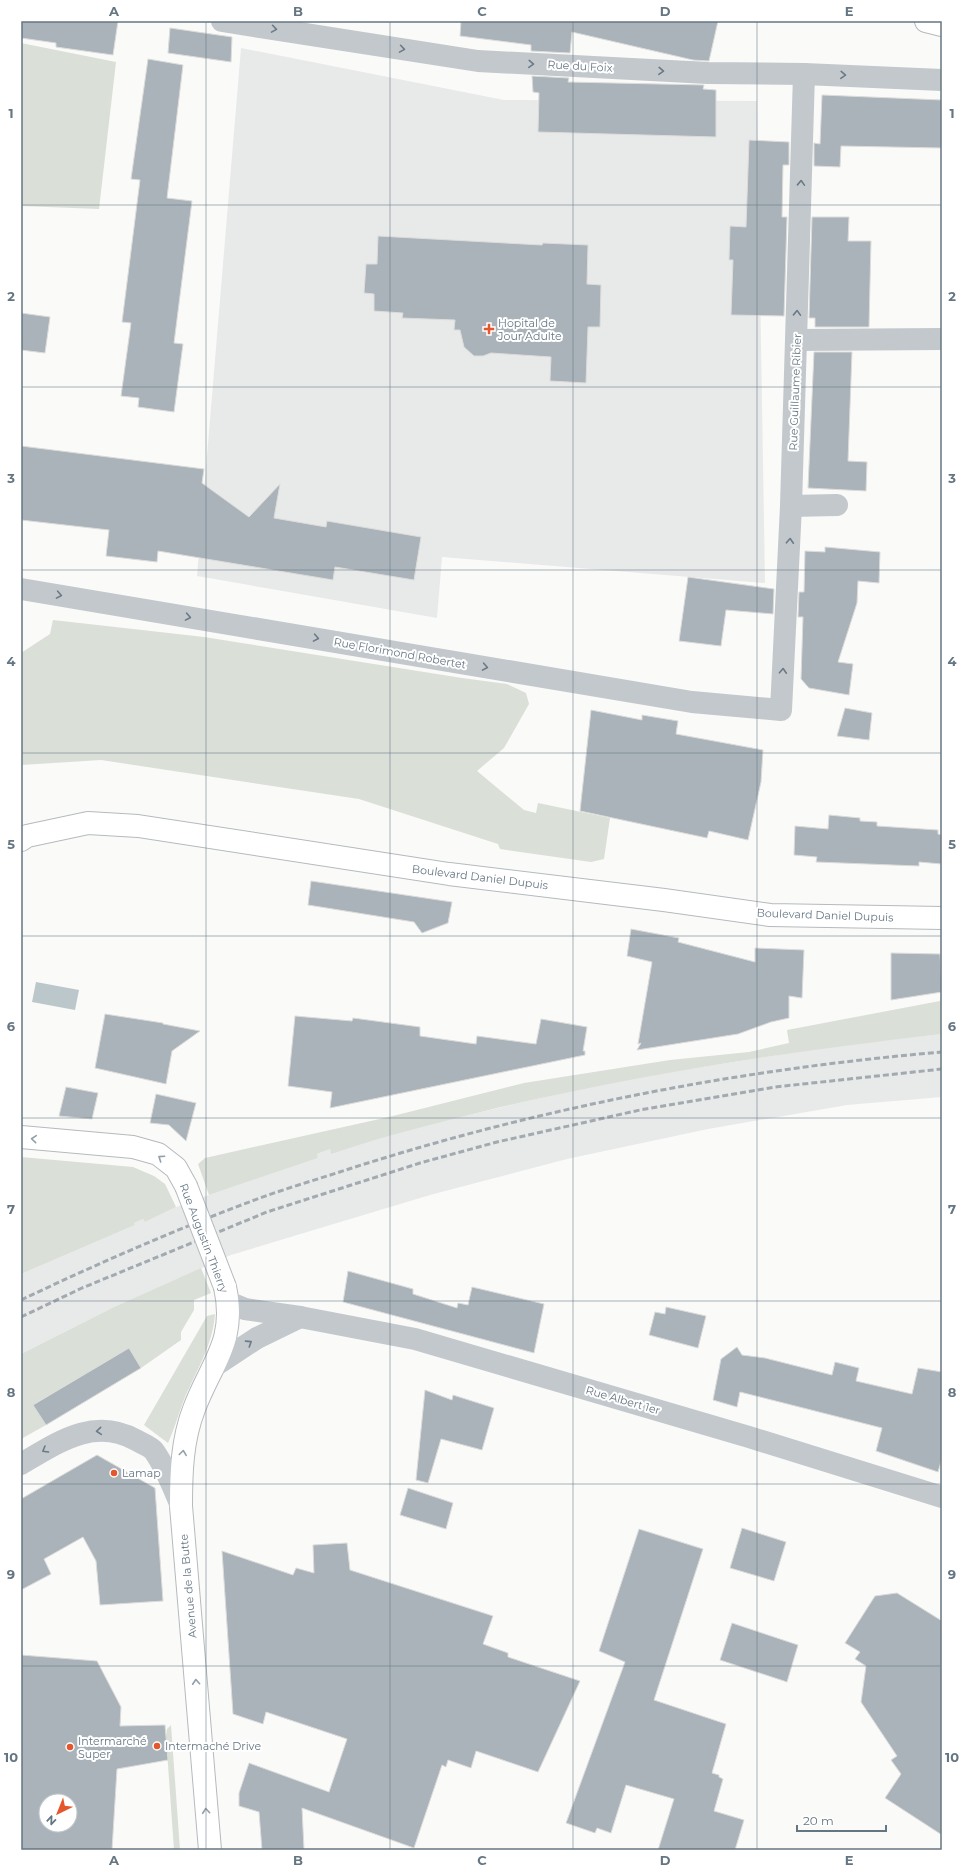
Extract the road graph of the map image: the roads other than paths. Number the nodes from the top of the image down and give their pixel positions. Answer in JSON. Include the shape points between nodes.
{"nodes":[{"id":1,"x":222,"y":21,"type":"edge"},
{"id":2,"x":926,"y":21,"type":"edge"},
{"id":3,"x":942,"y":25,"type":"edge"},
{"id":4,"x":804,"y":74,"type":"junction"},
{"id":5,"x":942,"y":80,"type":"edge"},
{"id":6,"x":942,"y":339,"type":"edge"},
{"id":7,"x":796,"y":340,"type":"junction"},
{"id":8,"x":837,"y":505,"type":"dead end"},
{"id":9,"x":791,"y":506,"type":"junction"},
{"id":10,"x":21,"y":589,"type":"edge"},
{"id":11,"x":781,"y":710,"type":"joint"},
{"id":12,"x":21,"y":840,"type":"edge"},
{"id":13,"x":942,"y":918,"type":"edge"},
{"id":14,"x":21,"y":1137,"type":"edge"},
{"id":15,"x":226,"y":1295,"type":"junction"},
{"id":16,"x":300,"y":1317,"type":"junction"},
{"id":17,"x":216,"y":1365,"type":"junction"},
{"id":18,"x":21,"y":1464,"type":"edge"},
{"id":19,"x":942,"y":1497,"type":"edge"},
{"id":20,"x":180,"y":1506,"type":"junction"},
{"id":21,"x":210,"y":1850,"type":"edge"}],
"edges":[{"from":1,"to":4,"type":"street","name":"Rue du Foix","one_way":true,"via":[[478,61],[708,73]]},
{"from":2,"to":3,"type":"main road"},
{"from":4,"to":5,"type":"street","name":"Rue du Foix","one_way":true},
{"from":7,"to":4,"type":"street","name":"Rue Guillaume Ribier","one_way":true},
{"from":6,"to":7,"type":"street"},
{"from":7,"to":9,"type":"street","name":"Rue Guillaume Ribier"},
{"from":8,"to":9,"type":"street"},
{"from":11,"to":9,"type":"street","name":"Rue Guillaume Ribier","one_way":true},
{"from":10,"to":11,"type":"street","name":"Rue Florimond Robertet","one_way":true,"via":[[692,702]]},
{"from":12,"to":13,"type":"main road","name":"Boulevard Daniel Dupuis","via":[[27,836],[88,823],[138,826],[449,874],[770,915]]},
{"from":15,"to":14,"type":"main road","name":"Rue Augustin Thierry","one_way":true,"bridge":true,"via":[[186,1186],[176,1168],[158,1154],[133,1147]]},
{"from":15,"to":16,"type":"street","name":"Rue Albert 1er","via":[[245,1309]]},
{"from":15,"to":17,"type":"main road","name":"Avenue de la Butte","via":[[227,1329]]},
{"from":17,"to":16,"type":"street","one_way":true,"via":[[257,1338]]},
{"from":16,"to":19,"type":"street","name":"Rue Albert 1er","via":[[415,1339]]},
{"from":20,"to":17,"type":"main road","name":"Avenue de la Butte","one_way":true,"via":[[182,1456],[186,1432],[194,1408]]},
{"from":20,"to":18,"type":"street","one_way":true,"via":[[165,1469],[153,1450],[128,1435],[102,1429],[70,1436]]},
{"from":21,"to":20,"type":"main road","name":"Avenue de la Butte","one_way":true,"via":[[192,1708]]}]}
